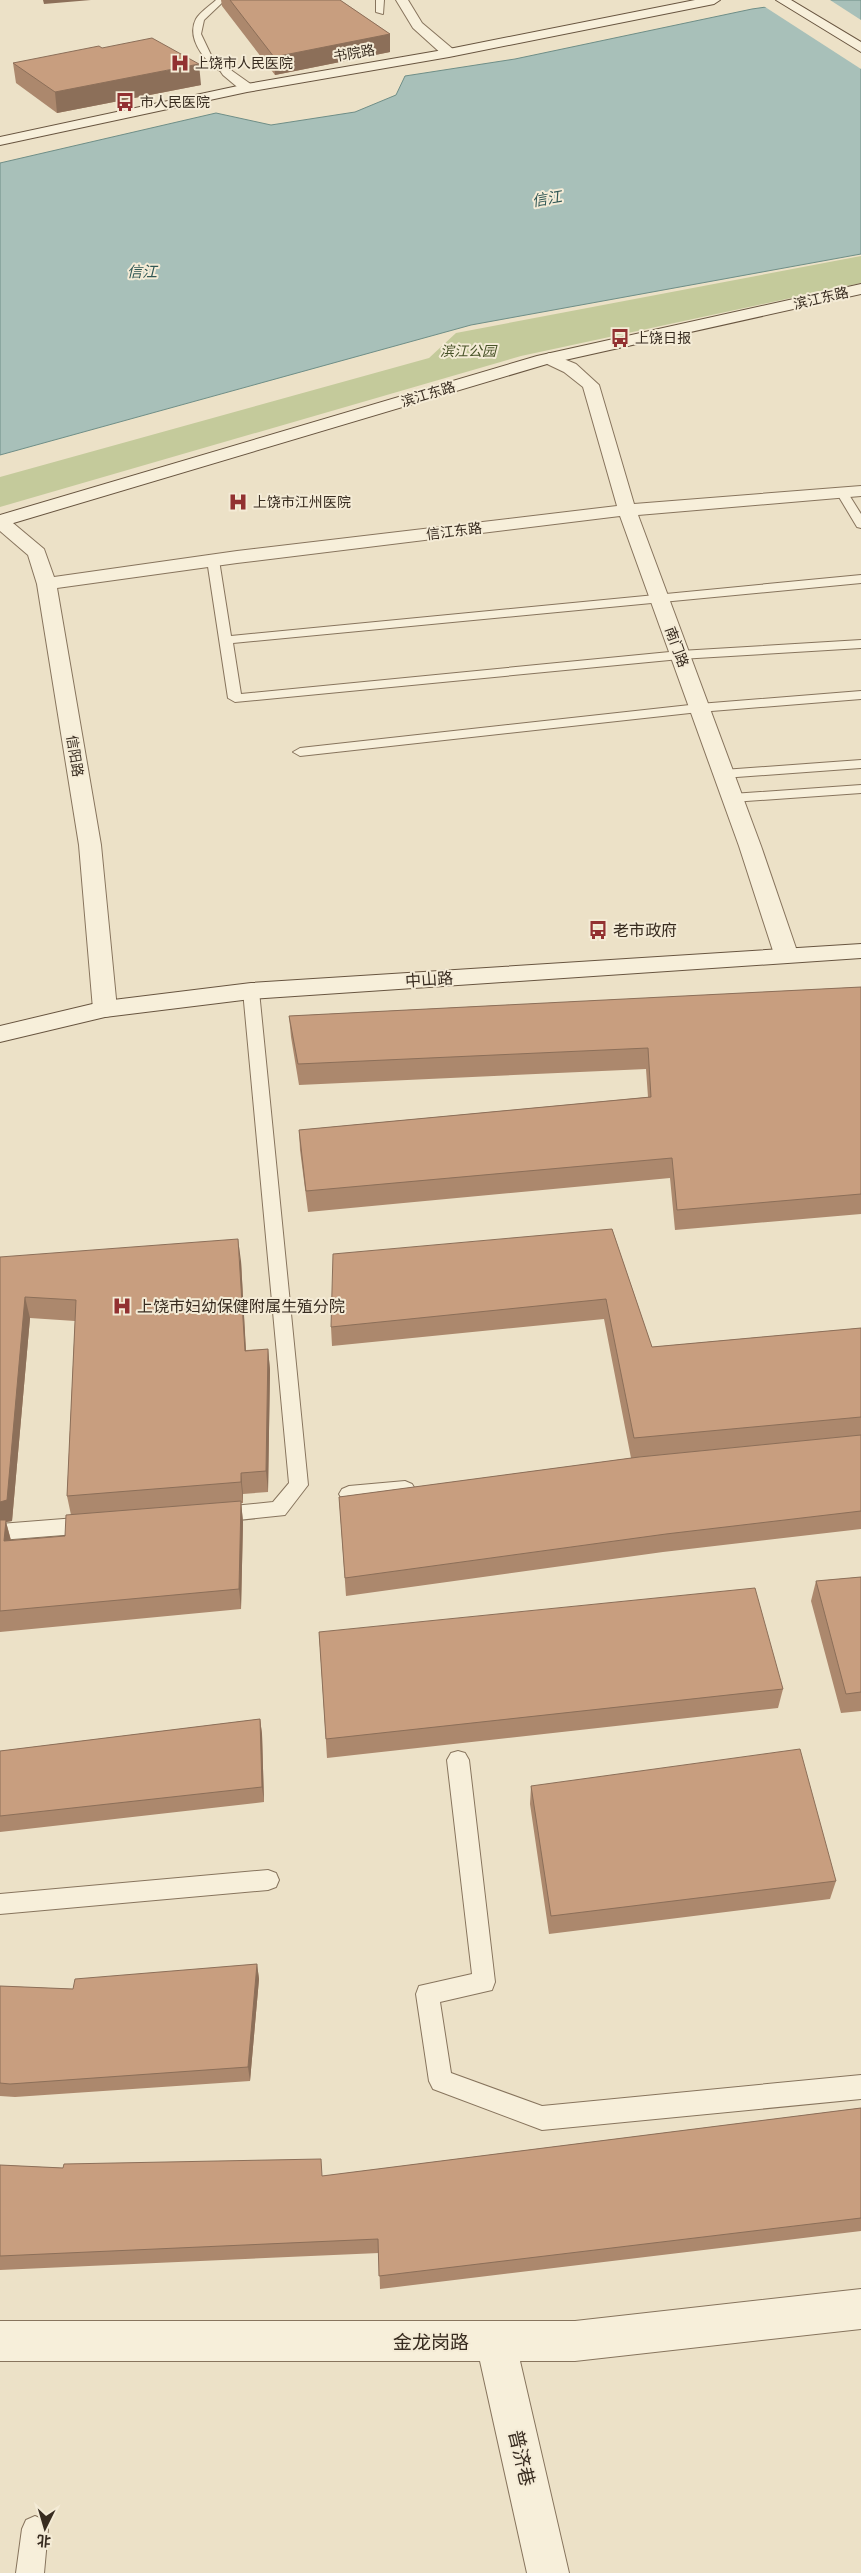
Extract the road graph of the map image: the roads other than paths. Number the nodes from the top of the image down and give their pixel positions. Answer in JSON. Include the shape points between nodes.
{"nodes":[{"id":1,"x":221,"y":0,"type":"edge"},
{"id":2,"x":380,"y":0,"type":"edge"},
{"id":3,"x":402,"y":0,"type":"edge"},
{"id":4,"x":714,"y":0,"type":"edge"},
{"id":5,"x":782,"y":0,"type":"edge"},
{"id":6,"x":380,"y":12,"type":"dead end"},
{"id":7,"x":861,"y":48,"type":"edge"},
{"id":8,"x":449,"y":53,"type":"junction"},
{"id":9,"x":228,"y":72,"type":"joint"},
{"id":10,"x":247,"y":88,"type":"junction"},
{"id":11,"x":0,"y":141,"type":"edge"},
{"id":12,"x":861,"y":289,"type":"edge"},
{"id":13,"x":861,"y":306,"type":"edge"},
{"id":14,"x":549,"y":358,"type":"junction"},
{"id":15,"x":570,"y":368,"type":"junction"},
{"id":16,"x":861,"y":491,"type":"edge"},
{"id":17,"x":842,"y":492,"type":"junction"},
{"id":18,"x":627,"y":510,"type":"junction"},
{"id":19,"x":861,"y":524,"type":"edge"},
{"id":20,"x":3,"y":528,"type":"edge"},
{"id":21,"x":213,"y":560,"type":"junction"},
{"id":22,"x":861,"y":579,"type":"edge"},
{"id":23,"x":48,"y":584,"type":"junction"},
{"id":24,"x":660,"y":600,"type":"junction"},
{"id":25,"x":225,"y":640,"type":"junction"},
{"id":26,"x":861,"y":644,"type":"edge"},
{"id":27,"x":680,"y":655,"type":"junction"},
{"id":28,"x":861,"y":695,"type":"edge"},
{"id":29,"x":699,"y":708,"type":"junction"},
{"id":30,"x":300,"y":752,"type":"dead end"},
{"id":31,"x":861,"y":764,"type":"edge"},
{"id":32,"x":723,"y":774,"type":"junction"},
{"id":33,"x":861,"y":789,"type":"edge"},
{"id":34,"x":732,"y":798,"type":"junction"},
{"id":35,"x":861,"y":951,"type":"edge"},
{"id":36,"x":786,"y":954,"type":"junction"},
{"id":37,"x":251,"y":991,"type":"junction"},
{"id":38,"x":105,"y":1009,"type":"junction"},
{"id":39,"x":0,"y":1034,"type":"edge"},
{"id":40,"x":428,"y":1486,"type":"edge"},
{"id":41,"x":349,"y":1494,"type":"edge"},
{"id":42,"x":199,"y":1516,"type":"edge"},
{"id":43,"x":109,"y":1523,"type":"edge"},
{"id":44,"x":0,"y":1532,"type":"edge"},
{"id":45,"x":458,"y":1760,"type":"dead end"},
{"id":46,"x":268,"y":1880,"type":"dead end"},
{"id":47,"x":0,"y":1904,"type":"edge"},
{"id":48,"x":861,"y":2086,"type":"edge"},
{"id":49,"x":861,"y":2309,"type":"edge"},
{"id":50,"x":0,"y":2341,"type":"edge"},
{"id":51,"x":496,"y":2342,"type":"junction"},
{"id":52,"x":35,"y":2529,"type":"dead end"},
{"id":53,"x":30,"y":2573,"type":"edge"},
{"id":54,"x":548,"y":2573,"type":"edge"}],
"edges":[{"from":1,"to":9,"type":"lane","via":[[200,19],[197,34],[207,56]]},
{"from":2,"to":6,"type":"lane"},
{"from":3,"to":8,"type":"street","via":[[417,25]]},
{"from":4,"to":8,"type":"street","name":"书院路"},
{"from":5,"to":7,"type":"street"},
{"from":8,"to":10,"type":"street","name":"书院路"},
{"from":9,"to":10,"type":"street"},
{"from":10,"to":11,"type":"street","name":"书院路"},
{"from":12,"to":14,"type":"street","name":"滨江东路"},
{"from":13,"to":15,"type":"street","name":"滨江东路"},
{"from":14,"to":15,"type":"street","name":"南门路"},
{"from":14,"to":20,"type":"street","name":"滨江东路"},
{"from":15,"to":18,"type":"street","name":"南门路","via":[[591,384]]},
{"from":15,"to":20,"type":"street","name":"滨江东路","via":[[526,377],[262,460]]},
{"from":16,"to":17,"type":"street","name":"信江东路"},
{"from":17,"to":18,"type":"street","name":"信江东路"},
{"from":17,"to":19,"type":"lane"},
{"from":18,"to":21,"type":"street","name":"信江东路"},
{"from":18,"to":24,"type":"street","name":"南门路"},
{"from":20,"to":23,"type":"street","name":"信阳路","via":[[37,553]]},
{"from":21,"to":23,"type":"street","name":"信江东路"},
{"from":21,"to":25,"type":"lane"},
{"from":22,"to":24,"type":"lane"},
{"from":23,"to":38,"type":"street","name":"信阳路","via":[[90,845]]},
{"from":24,"to":25,"type":"lane"},
{"from":24,"to":27,"type":"street","name":"南门路"},
{"from":25,"to":27,"type":"lane","via":[[235,698]]},
{"from":26,"to":27,"type":"lane"},
{"from":27,"to":29,"type":"street","name":"南门路"},
{"from":28,"to":29,"type":"lane"},
{"from":29,"to":30,"type":"lane"},
{"from":29,"to":32,"type":"street","name":"南门路"},
{"from":31,"to":32,"type":"lane"},
{"from":32,"to":34,"type":"street","name":"南门路"},
{"from":33,"to":34,"type":"lane"},
{"from":34,"to":36,"type":"street","name":"南门路"},
{"from":35,"to":36,"type":"street","name":"中山路"},
{"from":36,"to":37,"type":"street","name":"中山路"},
{"from":37,"to":38,"type":"street","name":"中山路"},
{"from":37,"to":42,"type":"lane","via":[[299,1485],[278,1509]]},
{"from":38,"to":39,"type":"street","name":"中山路"},
{"from":40,"to":41,"type":"lane"},
{"from":43,"to":44,"type":"lane"},
{"from":45,"to":48,"type":"lane","via":[[484,1982],[427,1994],[441,2081],[542,2118]]},
{"from":46,"to":47,"type":"lane"},
{"from":49,"to":51,"type":"street","name":"金龙岗路","via":[[575,2340]]},
{"from":50,"to":51,"type":"street","name":"金龙岗路"},
{"from":51,"to":54,"type":"street","name":"普济巷"},
{"from":52,"to":53,"type":"lane"}]}
